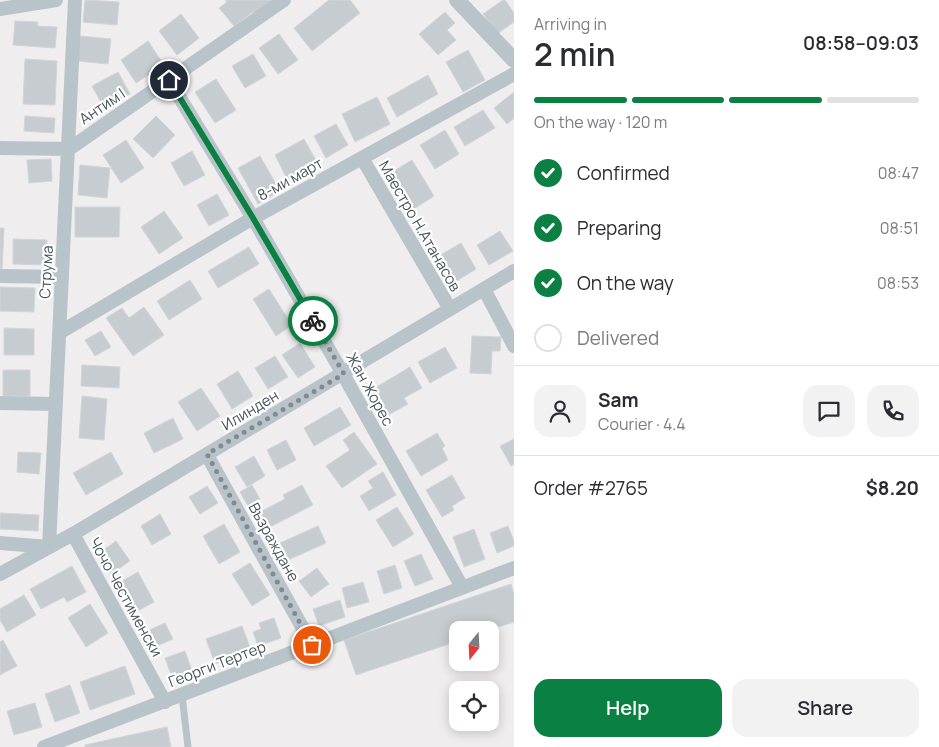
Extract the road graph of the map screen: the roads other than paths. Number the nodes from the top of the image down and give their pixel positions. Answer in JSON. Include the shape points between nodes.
{"nodes":[{"id":1,"x":56,"y":0,"type":"edge"},
{"id":2,"x":75,"y":0,"type":"edge"},
{"id":3,"x":284,"y":0,"type":"edge"},
{"id":4,"x":457,"y":0,"type":"edge"},
{"id":5,"x":0,"y":9,"type":"edge"},
{"id":6,"x":514,"y":60,"type":"edge"},
{"id":7,"x":514,"y":74,"type":"edge"},
{"id":8,"x":169,"y":80,"type":"junction"},
{"id":9,"x":0,"y":148,"type":"edge"},
{"id":10,"x":69,"y":149,"type":"junction"},
{"id":11,"x":362,"y":158,"type":"junction"},
{"id":12,"x":253,"y":218,"type":"junction"},
{"id":13,"x":514,"y":271,"type":"edge"},
{"id":14,"x":0,"y":276,"type":"edge"},
{"id":15,"x":62,"y":277,"type":"junction"},
{"id":16,"x":484,"y":289,"type":"junction"},
{"id":17,"x":450,"y":309,"type":"junction"},
{"id":18,"x":59,"y":333,"type":"junction"},
{"id":19,"x":514,"y":346,"type":"edge"},
{"id":20,"x":344,"y":374,"type":"junction"},
{"id":21,"x":0,"y":403,"type":"edge"},
{"id":22,"x":56,"y":404,"type":"junction"},
{"id":23,"x":207,"y":454,"type":"junction"},
{"id":24,"x":73,"y":534,"type":"junction"},
{"id":25,"x":0,"y":543,"type":"edge"},
{"id":26,"x":49,"y":546,"type":"junction"},
{"id":27,"x":514,"y":568,"type":"edge"},
{"id":28,"x":0,"y":574,"type":"edge"},
{"id":29,"x":462,"y":587,"type":"junction"},
{"id":30,"x":312,"y":645,"type":"junction"},
{"id":31,"x":182,"y":695,"type":"junction"},
{"id":32,"x":164,"y":702,"type":"junction"},
{"id":33,"x":44,"y":747,"type":"edge"},
{"id":34,"x":188,"y":747,"type":"edge"}],
"edges":[{"from":1,"to":5,"type":"street"},
{"from":2,"to":10,"type":"street","name":"Струма"},
{"from":3,"to":8,"type":"street","name":"Антим I"},
{"from":4,"to":6,"type":"street"},
{"from":7,"to":11,"type":"street","name":"8-ми март"},
{"from":8,"to":10,"type":"street","name":"Антим I"},
{"from":8,"to":12,"type":"street","name":"Жан Жорес"},
{"from":9,"to":10,"type":"street"},
{"from":10,"to":15,"type":"street","name":"Струма"},
{"from":11,"to":12,"type":"street","name":"8-ми март"},
{"from":11,"to":17,"type":"street","name":"Маестро Н.Атанасов"},
{"from":12,"to":18,"type":"street","name":"8-ми март"},
{"from":12,"to":20,"type":"street","name":"Жан Жорес"},
{"from":13,"to":16,"type":"street","name":"Илинден"},
{"from":14,"to":15,"type":"street"},
{"from":15,"to":18,"type":"street","name":"Струма"},
{"from":16,"to":17,"type":"street","name":"Илинден"},
{"from":16,"to":19,"type":"street","name":"Маестро Н.Атанасов"},
{"from":17,"to":20,"type":"street","name":"Илинден"},
{"from":18,"to":22,"type":"street","name":"Струма"},
{"from":20,"to":23,"type":"street","name":"Илинден"},
{"from":20,"to":29,"type":"street","name":"Жан Жорес"},
{"from":21,"to":22,"type":"street"},
{"from":22,"to":26,"type":"street","name":"Струма"},
{"from":23,"to":24,"type":"street","name":"Илинден"},
{"from":23,"to":30,"type":"street","name":"Възраждане"},
{"from":24,"to":26,"type":"street","name":"Илинден"},
{"from":24,"to":32,"type":"street","name":"Чочо Честименски"},
{"from":25,"to":26,"type":"street"},
{"from":26,"to":28,"type":"street","name":"Илинден"},
{"from":27,"to":29,"type":"street","name":"Георги Тертер"},
{"from":29,"to":30,"type":"street","name":"Георги Тертер"},
{"from":30,"to":31,"type":"street","name":"Георги Тертер"},
{"from":31,"to":32,"type":"street","name":"Георги Тертер"},
{"from":31,"to":34,"type":"lane"},
{"from":32,"to":33,"type":"street","name":"Георги Тертер"}]}
